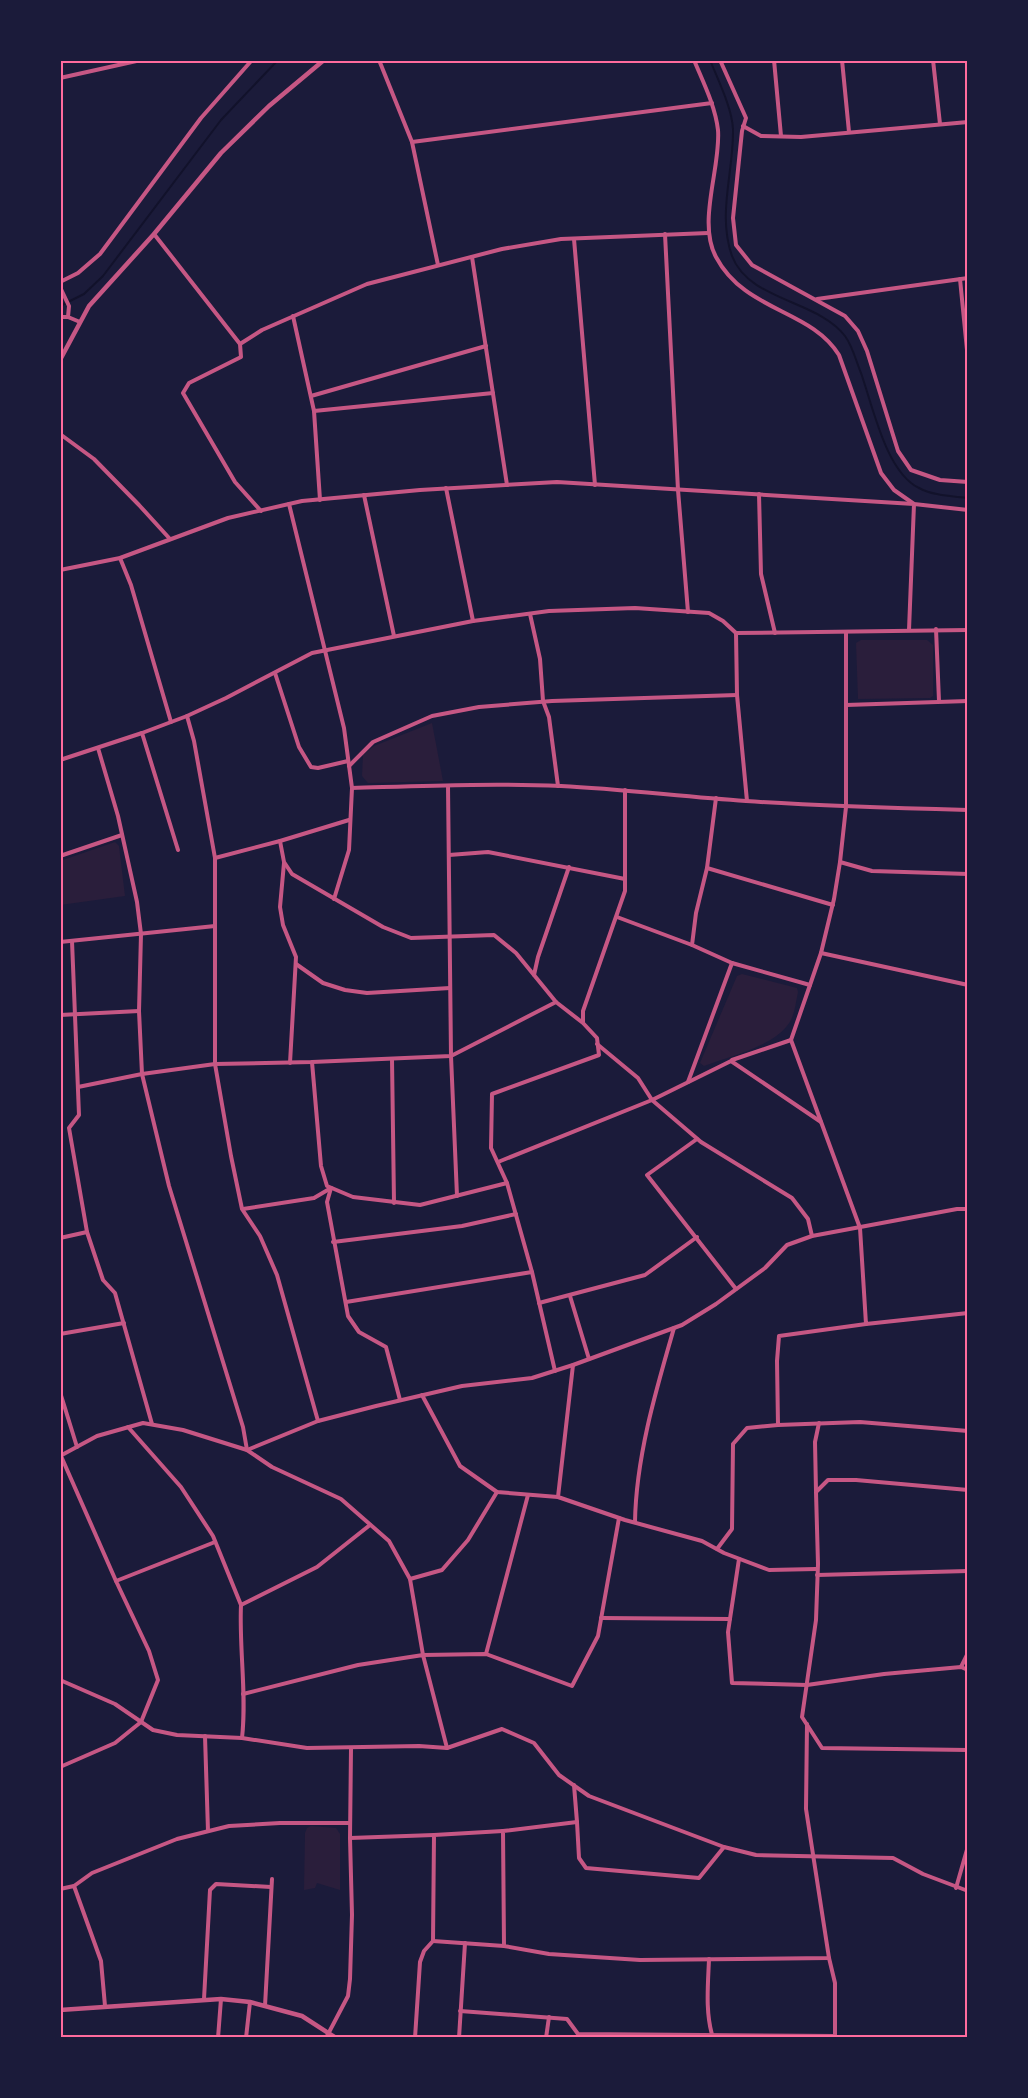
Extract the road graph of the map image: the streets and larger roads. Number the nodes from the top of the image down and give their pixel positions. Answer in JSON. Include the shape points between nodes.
{"nodes":[{"id":1,"x":141,"y":60,"type":"edge"},
{"id":2,"x":252,"y":60,"type":"edge"},
{"id":3,"x":324,"y":60,"type":"edge"},
{"id":4,"x":379,"y":60,"type":"edge"},
{"id":5,"x":694,"y":60,"type":"edge"},
{"id":6,"x":720,"y":60,"type":"edge"},
{"id":7,"x":774,"y":60,"type":"edge"},
{"id":8,"x":842,"y":60,"type":"edge"},
{"id":9,"x":933,"y":60,"type":"edge"},
{"id":10,"x":60,"y":78,"type":"edge"},
{"id":11,"x":712,"y":103,"type":"junction"},
{"id":12,"x":968,"y":122,"type":"edge"},
{"id":13,"x":940,"y":124,"type":"junction"},
{"id":14,"x":743,"y":126,"type":"junction"},
{"id":15,"x":849,"y":132,"type":"junction"},
{"id":16,"x":781,"y":136,"type":"junction"},
{"id":17,"x":412,"y":142,"type":"junction"},
{"id":18,"x":708,"y":232,"type":"junction"},
{"id":19,"x":154,"y":234,"type":"junction"},
{"id":20,"x":665,"y":234,"type":"junction"},
{"id":21,"x":574,"y":239,"type":"junction"},
{"id":22,"x":472,"y":257,"type":"junction"},
{"id":23,"x":438,"y":265,"type":"junction"},
{"id":24,"x":968,"y":278,"type":"edge"},
{"id":25,"x":960,"y":279,"type":"junction"},
{"id":26,"x":61,"y":287,"type":"edge"},
{"id":27,"x":817,"y":299,"type":"junction"},
{"id":28,"x":294,"y":316,"type":"junction"},
{"id":29,"x":60,"y":317,"type":"edge"},
{"id":30,"x":68,"y":317,"type":"junction"},
{"id":31,"x":80,"y":322,"type":"junction"},
{"id":32,"x":240,"y":344,"type":"junction"},
{"id":33,"x":486,"y":346,"type":"junction"},
{"id":34,"x":60,"y":360,"type":"edge"},
{"id":35,"x":968,"y":360,"type":"edge"},
{"id":36,"x":493,"y":393,"type":"junction"},
{"id":37,"x":311,"y":396,"type":"junction"},
{"id":38,"x":314,"y":411,"type":"junction"},
{"id":39,"x":60,"y":434,"type":"edge"},
{"id":40,"x":968,"y":482,"type":"edge"},
{"id":41,"x":595,"y":484,"type":"junction"},
{"id":42,"x":507,"y":485,"type":"junction"},
{"id":43,"x":446,"y":488,"type":"junction"},
{"id":44,"x":678,"y":490,"type":"junction"},
{"id":45,"x":759,"y":494,"type":"junction"},
{"id":46,"x":364,"y":495,"type":"junction"},
{"id":47,"x":320,"y":500,"type":"junction"},
{"id":48,"x":289,"y":504,"type":"junction"},
{"id":49,"x":914,"y":504,"type":"junction"},
{"id":50,"x":968,"y":510,"type":"edge"},
{"id":51,"x":261,"y":511,"type":"junction"},
{"id":52,"x":170,"y":539,"type":"junction"},
{"id":53,"x":120,"y":558,"type":"junction"},
{"id":54,"x":60,"y":570,"type":"edge"},
{"id":55,"x":688,"y":612,"type":"junction"},
{"id":56,"x":530,"y":614,"type":"junction"},
{"id":57,"x":473,"y":621,"type":"junction"},
{"id":58,"x":936,"y":629,"type":"junction"},
{"id":59,"x":909,"y":630,"type":"junction"},
{"id":60,"x":968,"y":630,"type":"edge"},
{"id":61,"x":846,"y":632,"type":"junction"},
{"id":62,"x":736,"y":633,"type":"junction"},
{"id":63,"x":775,"y":633,"type":"junction"},
{"id":64,"x":394,"y":636,"type":"junction"},
{"id":65,"x":325,"y":650,"type":"junction"},
{"id":66,"x":275,"y":672,"type":"junction"},
{"id":67,"x":737,"y":695,"type":"junction"},
{"id":68,"x":968,"y":700,"type":"edge"},
{"id":69,"x":543,"y":701,"type":"junction"},
{"id":70,"x":939,"y":701,"type":"junction"},
{"id":71,"x":846,"y":705,"type":"junction"},
{"id":72,"x":187,"y":716,"type":"junction"},
{"id":73,"x":171,"y":722,"type":"junction"},
{"id":74,"x":142,"y":734,"type":"junction"},
{"id":75,"x":98,"y":748,"type":"junction"},
{"id":76,"x":60,"y":760,"type":"edge"},
{"id":77,"x":349,"y":764,"type":"junction"},
{"id":78,"x":448,"y":786,"type":"junction"},
{"id":79,"x":558,"y":786,"type":"junction"},
{"id":80,"x":352,"y":788,"type":"junction"},
{"id":81,"x":626,"y":790,"type":"junction"},
{"id":82,"x":716,"y":798,"type":"junction"},
{"id":83,"x":747,"y":801,"type":"junction"},
{"id":84,"x":846,"y":807,"type":"junction"},
{"id":85,"x":968,"y":810,"type":"edge"},
{"id":86,"x":349,"y":820,"type":"junction"},
{"id":87,"x":122,"y":835,"type":"junction"},
{"id":88,"x":280,"y":842,"type":"junction"},
{"id":89,"x":178,"y":850,"type":"dead end"},
{"id":90,"x":449,"y":855,"type":"junction"},
{"id":91,"x":60,"y":856,"type":"edge"},
{"id":92,"x":215,"y":858,"type":"junction"},
{"id":93,"x":284,"y":862,"type":"junction"},
{"id":94,"x":840,"y":862,"type":"junction"},
{"id":95,"x":569,"y":867,"type":"junction"},
{"id":96,"x":707,"y":868,"type":"junction"},
{"id":97,"x":968,"y":874,"type":"edge"},
{"id":98,"x":625,"y":879,"type":"junction"},
{"id":99,"x":334,"y":899,"type":"junction"},
{"id":100,"x":833,"y":906,"type":"junction"},
{"id":101,"x":617,"y":917,"type":"junction"},
{"id":102,"x":215,"y":926,"type":"junction"},
{"id":103,"x":141,"y":934,"type":"junction"},
{"id":104,"x":450,"y":935,"type":"junction"},
{"id":105,"x":72,"y":941,"type":"junction"},
{"id":106,"x":60,"y":942,"type":"edge"},
{"id":107,"x":692,"y":945,"type":"junction"},
{"id":108,"x":822,"y":953,"type":"junction"},
{"id":109,"x":732,"y":963,"type":"junction"},
{"id":110,"x":296,"y":964,"type":"junction"},
{"id":111,"x":534,"y":975,"type":"junction"},
{"id":112,"x":810,"y":985,"type":"junction"},
{"id":113,"x":968,"y":985,"type":"edge"},
{"id":114,"x":450,"y":988,"type":"junction"},
{"id":115,"x":555,"y":1002,"type":"junction"},
{"id":116,"x":139,"y":1011,"type":"junction"},
{"id":117,"x":75,"y":1015,"type":"junction"},
{"id":118,"x":60,"y":1016,"type":"edge"},
{"id":119,"x":583,"y":1023,"type":"junction"},
{"id":120,"x":791,"y":1040,"type":"junction"},
{"id":121,"x":597,"y":1044,"type":"junction"},
{"id":122,"x":451,"y":1056,"type":"junction"},
{"id":123,"x":392,"y":1059,"type":"junction"},
{"id":124,"x":731,"y":1061,"type":"junction"},
{"id":125,"x":312,"y":1062,"type":"junction"},
{"id":126,"x":291,"y":1063,"type":"junction"},
{"id":127,"x":215,"y":1064,"type":"junction"},
{"id":128,"x":142,"y":1074,"type":"junction"},
{"id":129,"x":688,"y":1082,"type":"junction"},
{"id":130,"x":78,"y":1087,"type":"junction"},
{"id":131,"x":652,"y":1100,"type":"junction"},
{"id":132,"x":822,"y":1122,"type":"junction"},
{"id":133,"x":697,"y":1138,"type":"junction"},
{"id":134,"x":498,"y":1162,"type":"junction"},
{"id":135,"x":507,"y":1183,"type":"junction"},
{"id":136,"x":331,"y":1188,"type":"junction"},
{"id":137,"x":457,"y":1196,"type":"junction"},
{"id":138,"x":394,"y":1203,"type":"junction"},
{"id":139,"x":242,"y":1209,"type":"junction"},
{"id":140,"x":968,"y":1209,"type":"edge"},
{"id":141,"x":516,"y":1214,"type":"junction"},
{"id":142,"x":860,"y":1228,"type":"junction"},
{"id":143,"x":87,"y":1232,"type":"junction"},
{"id":144,"x":813,"y":1236,"type":"junction"},
{"id":145,"x":60,"y":1238,"type":"edge"},
{"id":146,"x":697,"y":1238,"type":"junction"},
{"id":147,"x":333,"y":1242,"type":"junction"},
{"id":148,"x":532,"y":1272,"type":"junction"},
{"id":149,"x":736,"y":1289,"type":"junction"},
{"id":150,"x":570,"y":1296,"type":"junction"},
{"id":151,"x":346,"y":1302,"type":"junction"},
{"id":152,"x":539,"y":1303,"type":"junction"},
{"id":153,"x":968,"y":1313,"type":"edge"},
{"id":154,"x":124,"y":1323,"type":"junction"},
{"id":155,"x":866,"y":1324,"type":"junction"},
{"id":156,"x":674,"y":1327,"type":"junction"},
{"id":157,"x":60,"y":1334,"type":"edge"},
{"id":158,"x":589,"y":1359,"type":"junction"},
{"id":159,"x":573,"y":1365,"type":"junction"},
{"id":160,"x":555,"y":1371,"type":"junction"},
{"id":161,"x":60,"y":1392,"type":"edge"},
{"id":162,"x":422,"y":1395,"type":"junction"},
{"id":163,"x":400,"y":1400,"type":"junction"},
{"id":164,"x":318,"y":1422,"type":"junction"},
{"id":165,"x":819,"y":1423,"type":"junction"},
{"id":166,"x":152,"y":1424,"type":"junction"},
{"id":167,"x":778,"y":1425,"type":"junction"},
{"id":168,"x":128,"y":1427,"type":"junction"},
{"id":169,"x":968,"y":1431,"type":"edge"},
{"id":170,"x":77,"y":1447,"type":"junction"},
{"id":171,"x":247,"y":1450,"type":"junction"},
{"id":172,"x":61,"y":1456,"type":"edge"},
{"id":173,"x":968,"y":1490,"type":"edge"},
{"id":174,"x":497,"y":1492,"type":"junction"},
{"id":175,"x":816,"y":1492,"type":"junction"},
{"id":176,"x":528,"y":1495,"type":"junction"},
{"id":177,"x":558,"y":1497,"type":"junction"},
{"id":178,"x":619,"y":1518,"type":"junction"},
{"id":179,"x":635,"y":1522,"type":"junction"},
{"id":180,"x":370,"y":1525,"type":"junction"},
{"id":181,"x":215,"y":1542,"type":"junction"},
{"id":182,"x":717,"y":1549,"type":"junction"},
{"id":183,"x":739,"y":1559,"type":"junction"},
{"id":184,"x":816,"y":1569,"type":"junction"},
{"id":185,"x":968,"y":1571,"type":"edge"},
{"id":186,"x":817,"y":1575,"type":"junction"},
{"id":187,"x":410,"y":1579,"type":"junction"},
{"id":188,"x":116,"y":1581,"type":"junction"},
{"id":189,"x":241,"y":1605,"type":"junction"},
{"id":190,"x":601,"y":1618,"type":"junction"},
{"id":191,"x":730,"y":1619,"type":"junction"},
{"id":192,"x":968,"y":1653,"type":"edge"},
{"id":193,"x":486,"y":1654,"type":"junction"},
{"id":194,"x":423,"y":1655,"type":"junction"},
{"id":195,"x":961,"y":1667,"type":"junction"},
{"id":196,"x":968,"y":1670,"type":"edge"},
{"id":197,"x":60,"y":1680,"type":"edge"},
{"id":198,"x":807,"y":1685,"type":"junction"},
{"id":199,"x":243,"y":1694,"type":"junction"},
{"id":200,"x":141,"y":1722,"type":"junction"},
{"id":201,"x":807,"y":1724,"type":"junction"},
{"id":202,"x":205,"y":1736,"type":"junction"},
{"id":203,"x":242,"y":1738,"type":"junction"},
{"id":204,"x":447,"y":1748,"type":"junction"},
{"id":205,"x":351,"y":1749,"type":"junction"},
{"id":206,"x":968,"y":1750,"type":"edge"},
{"id":207,"x":60,"y":1767,"type":"edge"},
{"id":208,"x":574,"y":1785,"type":"junction"},
{"id":209,"x":577,"y":1822,"type":"junction"},
{"id":210,"x":350,"y":1823,"type":"junction"},
{"id":211,"x":208,"y":1831,"type":"junction"},
{"id":212,"x":503,"y":1831,"type":"junction"},
{"id":213,"x":434,"y":1835,"type":"junction"},
{"id":214,"x":350,"y":1838,"type":"junction"},
{"id":215,"x":968,"y":1846,"type":"edge"},
{"id":216,"x":724,"y":1847,"type":"junction"},
{"id":217,"x":813,"y":1856,"type":"junction"},
{"id":218,"x":272,"y":1879,"type":"dead end"},
{"id":219,"x":74,"y":1886,"type":"junction"},
{"id":220,"x":271,"y":1887,"type":"junction"},
{"id":221,"x":956,"y":1888,"type":"junction"},
{"id":222,"x":60,"y":1889,"type":"edge"},
{"id":223,"x":968,"y":1892,"type":"edge"},
{"id":224,"x":433,"y":1941,"type":"junction"},
{"id":225,"x":465,"y":1943,"type":"junction"},
{"id":226,"x":504,"y":1946,"type":"junction"},
{"id":227,"x":829,"y":1958,"type":"junction"},
{"id":228,"x":709,"y":1959,"type":"junction"},
{"id":229,"x":204,"y":1998,"type":"junction"},
{"id":230,"x":221,"y":1999,"type":"junction"},
{"id":231,"x":250,"y":2002,"type":"junction"},
{"id":232,"x":105,"y":2006,"type":"junction"},
{"id":233,"x":265,"y":2006,"type":"junction"},
{"id":234,"x":60,"y":2010,"type":"edge"},
{"id":235,"x":460,"y":2011,"type":"junction"},
{"id":236,"x":549,"y":2017,"type":"junction"},
{"id":237,"x":327,"y":2035,"type":"edge"},
{"id":238,"x":713,"y":2036,"type":"edge"},
{"id":239,"x":836,"y":2037,"type":"edge"},
{"id":240,"x":218,"y":2038,"type":"edge"},
{"id":241,"x":246,"y":2038,"type":"edge"},
{"id":242,"x":336,"y":2038,"type":"edge"},
{"id":243,"x":416,"y":2038,"type":"edge"},
{"id":244,"x":459,"y":2038,"type":"edge"},
{"id":245,"x":546,"y":2038,"type":"edge"}],
"edges":[{"from":1,"to":10,"type":"street"},
{"from":2,"to":26,"type":"street","via":[[201,118],[100,254]]},
{"from":3,"to":19,"type":"street","via":[[221,153]]},
{"from":4,"to":17,"type":"street"},
{"from":5,"to":11,"type":"street"},
{"from":6,"to":14,"type":"street","via":[[746,118]]},
{"from":7,"to":16,"type":"street"},
{"from":8,"to":15,"type":"street"},
{"from":9,"to":13,"type":"street"},
{"from":11,"to":17,"type":"street"},
{"from":11,"to":18,"type":"street","via":[[718,131]]},
{"from":12,"to":13,"type":"street"},
{"from":13,"to":15,"type":"street"},
{"from":14,"to":16,"type":"street","via":[[761,136]]},
{"from":14,"to":27,"type":"street","via":[[733,218],[736,245],[753,265]]},
{"from":15,"to":16,"type":"street"},
{"from":17,"to":23,"type":"street"},
{"from":18,"to":20,"type":"street"},
{"from":18,"to":49,"type":"street","via":[[714,255],[740,287],[832,342],[881,473],[894,490]]},
{"from":19,"to":31,"type":"street","via":[[89,306]]},
{"from":19,"to":32,"type":"street"},
{"from":20,"to":21,"type":"street"},
{"from":20,"to":44,"type":"street"},
{"from":21,"to":22,"type":"street"},
{"from":21,"to":41,"type":"street"},
{"from":22,"to":23,"type":"street"},
{"from":22,"to":33,"type":"street"},
{"from":23,"to":28,"type":"street","via":[[367,284]]},
{"from":24,"to":25,"type":"street"},
{"from":25,"to":27,"type":"street"},
{"from":25,"to":35,"type":"street"},
{"from":26,"to":30,"type":"street","via":[[69,306]]},
{"from":27,"to":40,"type":"street","via":[[845,316],[858,331],[898,451],[911,470],[940,480]]},
{"from":28,"to":32,"type":"street"},
{"from":28,"to":37,"type":"street"},
{"from":29,"to":30,"type":"street"},
{"from":30,"to":31,"type":"street"},
{"from":31,"to":34,"type":"street"},
{"from":32,"to":51,"type":"street","via":[[241,357],[189,383],[183,393],[235,482]]},
{"from":33,"to":36,"type":"street"},
{"from":33,"to":37,"type":"street"},
{"from":36,"to":38,"type":"street"},
{"from":36,"to":42,"type":"street"},
{"from":37,"to":38,"type":"street"},
{"from":38,"to":47,"type":"street"},
{"from":39,"to":52,"type":"street","via":[[94,459]]},
{"from":41,"to":42,"type":"street"},
{"from":41,"to":44,"type":"street"},
{"from":42,"to":43,"type":"street"},
{"from":43,"to":46,"type":"street"},
{"from":43,"to":57,"type":"street"},
{"from":44,"to":45,"type":"street"},
{"from":44,"to":55,"type":"street"},
{"from":45,"to":49,"type":"street"},
{"from":45,"to":63,"type":"street","via":[[761,574]]},
{"from":46,"to":47,"type":"street"},
{"from":46,"to":64,"type":"street"},
{"from":47,"to":48,"type":"street"},
{"from":48,"to":51,"type":"street"},
{"from":48,"to":65,"type":"street"},
{"from":49,"to":50,"type":"street"},
{"from":49,"to":59,"type":"street"},
{"from":51,"to":52,"type":"street","via":[[228,518]]},
{"from":52,"to":53,"type":"street"},
{"from":53,"to":54,"type":"street"},
{"from":53,"to":73,"type":"street"},
{"from":55,"to":56,"type":"street","via":[[635,608]]},
{"from":55,"to":62,"type":"street","via":[[709,613]]},
{"from":56,"to":57,"type":"street"},
{"from":56,"to":69,"type":"street","via":[[540,659]]},
{"from":57,"to":64,"type":"street"},
{"from":58,"to":59,"type":"street"},
{"from":58,"to":60,"type":"street"},
{"from":58,"to":70,"type":"street"},
{"from":59,"to":61,"type":"street"},
{"from":61,"to":63,"type":"street"},
{"from":61,"to":71,"type":"street"},
{"from":62,"to":63,"type":"street"},
{"from":62,"to":67,"type":"street"},
{"from":64,"to":65,"type":"street"},
{"from":65,"to":66,"type":"street"},
{"from":65,"to":77,"type":"street"},
{"from":66,"to":72,"type":"street"},
{"from":66,"to":77,"type":"street","via":[[299,747],[311,767]]},
{"from":67,"to":69,"type":"street"},
{"from":67,"to":83,"type":"street"},
{"from":68,"to":70,"type":"street"},
{"from":69,"to":77,"type":"street","via":[[432,716],[373,742]]},
{"from":69,"to":79,"type":"street","via":[[549,717]]},
{"from":70,"to":71,"type":"street"},
{"from":71,"to":84,"type":"street"},
{"from":72,"to":73,"type":"street"},
{"from":72,"to":92,"type":"street"},
{"from":73,"to":74,"type":"street"},
{"from":74,"to":75,"type":"street"},
{"from":74,"to":89,"type":"street"},
{"from":75,"to":76,"type":"street"},
{"from":75,"to":87,"type":"street"},
{"from":77,"to":80,"type":"street"},
{"from":78,"to":79,"type":"street"},
{"from":78,"to":80,"type":"street"},
{"from":78,"to":90,"type":"street"},
{"from":79,"to":81,"type":"street"},
{"from":80,"to":86,"type":"street"},
{"from":81,"to":82,"type":"street"},
{"from":81,"to":98,"type":"street"},
{"from":82,"to":83,"type":"street"},
{"from":82,"to":96,"type":"street"},
{"from":83,"to":84,"type":"street"},
{"from":84,"to":85,"type":"street"},
{"from":84,"to":94,"type":"street"},
{"from":86,"to":88,"type":"street"},
{"from":86,"to":99,"type":"street","via":[[349,850]]},
{"from":87,"to":91,"type":"street"},
{"from":87,"to":103,"type":"street"},
{"from":88,"to":92,"type":"street"},
{"from":88,"to":93,"type":"street"},
{"from":90,"to":95,"type":"street","via":[[488,852]]},
{"from":90,"to":104,"type":"street"},
{"from":92,"to":102,"type":"street"},
{"from":93,"to":99,"type":"street","via":[[292,874]]},
{"from":93,"to":110,"type":"street","via":[[279,907]]},
{"from":94,"to":97,"type":"street","via":[[872,871]]},
{"from":94,"to":100,"type":"street"},
{"from":95,"to":98,"type":"street"},
{"from":95,"to":111,"type":"street"},
{"from":96,"to":100,"type":"street"},
{"from":96,"to":107,"type":"street"},
{"from":98,"to":101,"type":"street"},
{"from":99,"to":104,"type":"street","via":[[411,938]]},
{"from":100,"to":108,"type":"street"},
{"from":101,"to":107,"type":"street"},
{"from":101,"to":119,"type":"street","via":[[583,1011]]},
{"from":102,"to":103,"type":"street"},
{"from":102,"to":127,"type":"street"},
{"from":103,"to":105,"type":"street"},
{"from":103,"to":116,"type":"street"},
{"from":104,"to":111,"type":"street","via":[[494,935]]},
{"from":104,"to":114,"type":"street"},
{"from":105,"to":106,"type":"street"},
{"from":105,"to":117,"type":"street"},
{"from":107,"to":109,"type":"street"},
{"from":108,"to":112,"type":"street"},
{"from":108,"to":113,"type":"street"},
{"from":109,"to":112,"type":"street"},
{"from":109,"to":129,"type":"street"},
{"from":110,"to":114,"type":"street","via":[[323,983],[345,990],[367,993]]},
{"from":110,"to":126,"type":"street"},
{"from":111,"to":115,"type":"street"},
{"from":112,"to":120,"type":"street"},
{"from":114,"to":122,"type":"street"},
{"from":115,"to":119,"type":"street"},
{"from":115,"to":122,"type":"street"},
{"from":116,"to":117,"type":"street"},
{"from":116,"to":128,"type":"street"},
{"from":117,"to":118,"type":"street"},
{"from":117,"to":130,"type":"street"},
{"from":119,"to":121,"type":"street","via":[[597,1038]]},
{"from":120,"to":124,"type":"street"},
{"from":120,"to":132,"type":"street"},
{"from":121,"to":131,"type":"street","via":[[638,1078]]},
{"from":121,"to":134,"type":"street","via":[[598,1055],[492,1094],[491,1148]]},
{"from":122,"to":123,"type":"street"},
{"from":122,"to":137,"type":"street"},
{"from":123,"to":125,"type":"street"},
{"from":123,"to":138,"type":"street"},
{"from":124,"to":129,"type":"street"},
{"from":124,"to":132,"type":"street"},
{"from":125,"to":126,"type":"street"},
{"from":125,"to":136,"type":"street","via":[[321,1166]]},
{"from":126,"to":127,"type":"street"},
{"from":127,"to":128,"type":"street"},
{"from":127,"to":139,"type":"street"},
{"from":128,"to":130,"type":"street"},
{"from":128,"to":171,"type":"street","via":[[169,1186]]},
{"from":129,"to":131,"type":"street"},
{"from":130,"to":143,"type":"street","via":[[79,1115],[69,1128]]},
{"from":131,"to":133,"type":"street"},
{"from":131,"to":134,"type":"street"},
{"from":132,"to":142,"type":"street"},
{"from":133,"to":144,"type":"street","via":[[792,1198],[808,1219]]},
{"from":133,"to":146,"type":"street","via":[[647,1175]]},
{"from":134,"to":135,"type":"street"},
{"from":135,"to":137,"type":"street"},
{"from":135,"to":141,"type":"street"},
{"from":136,"to":138,"type":"street","via":[[353,1197]]},
{"from":136,"to":139,"type":"street","via":[[314,1198]]},
{"from":136,"to":147,"type":"street","via":[[327,1202]]},
{"from":137,"to":138,"type":"street","via":[[420,1205]]},
{"from":139,"to":164,"type":"street","via":[[260,1236],[277,1275]]},
{"from":140,"to":142,"type":"street"},
{"from":141,"to":147,"type":"street","via":[[462,1226]]},
{"from":141,"to":148,"type":"street"},
{"from":142,"to":144,"type":"street"},
{"from":142,"to":155,"type":"street"},
{"from":143,"to":145,"type":"street"},
{"from":143,"to":154,"type":"street","via":[[103,1280],[115,1293]]},
{"from":144,"to":149,"type":"street","via":[[787,1245],[765,1268]]},
{"from":146,"to":149,"type":"street"},
{"from":146,"to":150,"type":"street","via":[[645,1275]]},
{"from":147,"to":151,"type":"street"},
{"from":148,"to":151,"type":"street"},
{"from":148,"to":152,"type":"street"},
{"from":149,"to":156,"type":"street"},
{"from":150,"to":152,"type":"street"},
{"from":150,"to":158,"type":"street"},
{"from":151,"to":163,"type":"street","via":[[348,1316],[359,1332],[386,1347]]},
{"from":152,"to":160,"type":"street"},
{"from":153,"to":155,"type":"street"},
{"from":154,"to":157,"type":"street"},
{"from":154,"to":166,"type":"street"},
{"from":155,"to":167,"type":"street","via":[[779,1336]]},
{"from":156,"to":158,"type":"street"},
{"from":156,"to":179,"type":"street","via":[[640,1467]]},
{"from":158,"to":159,"type":"street"},
{"from":159,"to":160,"type":"street"},
{"from":159,"to":177,"type":"street"},
{"from":160,"to":162,"type":"street"},
{"from":161,"to":170,"type":"street"},
{"from":162,"to":163,"type":"street"},
{"from":162,"to":174,"type":"street","via":[[460,1466]]},
{"from":163,"to":164,"type":"street"},
{"from":164,"to":171,"type":"street"},
{"from":165,"to":167,"type":"street"},
{"from":165,"to":169,"type":"street","via":[[860,1422]]},
{"from":165,"to":175,"type":"street","via":[[814,1442]]},
{"from":166,"to":168,"type":"street"},
{"from":166,"to":171,"type":"street"},
{"from":167,"to":182,"type":"street","via":[[747,1428],[733,1444],[732,1528]]},
{"from":168,"to":170,"type":"street"},
{"from":168,"to":181,"type":"street","via":[[181,1487]]},
{"from":170,"to":172,"type":"street"},
{"from":171,"to":180,"type":"street","via":[[272,1467],[341,1499]]},
{"from":172,"to":188,"type":"street"},
{"from":173,"to":175,"type":"street","via":[[856,1479],[828,1480]]},
{"from":174,"to":176,"type":"street"},
{"from":174,"to":187,"type":"street","via":[[468,1540],[442,1570]]},
{"from":175,"to":184,"type":"street"},
{"from":176,"to":177,"type":"street"},
{"from":176,"to":193,"type":"street"},
{"from":177,"to":178,"type":"street"},
{"from":178,"to":179,"type":"street"},
{"from":178,"to":190,"type":"street"},
{"from":179,"to":182,"type":"street"},
{"from":180,"to":187,"type":"street","via":[[389,1541]]},
{"from":180,"to":189,"type":"street","via":[[317,1567]]},
{"from":181,"to":188,"type":"street"},
{"from":181,"to":189,"type":"street"},
{"from":182,"to":183,"type":"street"},
{"from":183,"to":184,"type":"street","via":[[769,1569]]},
{"from":183,"to":191,"type":"street"},
{"from":184,"to":186,"type":"street"},
{"from":185,"to":186,"type":"street"},
{"from":186,"to":198,"type":"street","via":[[816,1620]]},
{"from":187,"to":194,"type":"street"},
{"from":188,"to":200,"type":"street","via":[[158,1680]]},
{"from":189,"to":199,"type":"street"},
{"from":190,"to":191,"type":"street"},
{"from":190,"to":193,"type":"street","via":[[598,1636],[572,1686]]},
{"from":191,"to":198,"type":"street","via":[[732,1683]]},
{"from":192,"to":195,"type":"street"},
{"from":193,"to":194,"type":"street"},
{"from":194,"to":199,"type":"street","via":[[358,1665]]},
{"from":194,"to":204,"type":"street"},
{"from":195,"to":196,"type":"street"},
{"from":195,"to":198,"type":"street"},
{"from":197,"to":200,"type":"street","via":[[115,1704]]},
{"from":198,"to":201,"type":"street","via":[[802,1717]]},
{"from":199,"to":203,"type":"street"},
{"from":200,"to":202,"type":"street","via":[[153,1730],[177,1736]]},
{"from":200,"to":207,"type":"street","via":[[115,1743]]},
{"from":201,"to":206,"type":"street","via":[[822,1748]]},
{"from":201,"to":217,"type":"street","via":[[806,1809]]},
{"from":202,"to":203,"type":"street"},
{"from":202,"to":211,"type":"street"},
{"from":203,"to":205,"type":"street","via":[[307,1748]]},
{"from":204,"to":205,"type":"street"},
{"from":204,"to":208,"type":"street","via":[[502,1729],[534,1743],[559,1775]]},
{"from":205,"to":210,"type":"street"},
{"from":208,"to":209,"type":"street"},
{"from":208,"to":216,"type":"street","via":[[589,1796]]},
{"from":209,"to":212,"type":"street"},
{"from":209,"to":216,"type":"street","via":[[579,1858],[586,1868],[699,1878]]},
{"from":210,"to":211,"type":"street","via":[[280,1823]]},
{"from":210,"to":214,"type":"street"},
{"from":211,"to":219,"type":"street","via":[[113,1864]]},
{"from":212,"to":213,"type":"street"},
{"from":212,"to":226,"type":"street"},
{"from":213,"to":214,"type":"street"},
{"from":213,"to":224,"type":"street"},
{"from":214,"to":237,"type":"street","via":[[350,1979],[348,1996]]},
{"from":215,"to":221,"type":"street"},
{"from":216,"to":217,"type":"street","via":[[756,1855]]},
{"from":217,"to":221,"type":"street","via":[[892,1858]]},
{"from":217,"to":227,"type":"street"},
{"from":218,"to":220,"type":"street"},
{"from":219,"to":222,"type":"street"},
{"from":219,"to":232,"type":"street","via":[[101,1960]]},
{"from":220,"to":229,"type":"street","via":[[216,1884],[210,1890]]},
{"from":220,"to":233,"type":"street"},
{"from":221,"to":223,"type":"street"},
{"from":224,"to":225,"type":"street"},
{"from":224,"to":243,"type":"street","via":[[420,1962]]},
{"from":225,"to":226,"type":"street"},
{"from":225,"to":235,"type":"street"},
{"from":226,"to":228,"type":"street","via":[[549,1954],[640,1960]]},
{"from":227,"to":228,"type":"street"},
{"from":227,"to":239,"type":"street","via":[[835,1983]]},
{"from":228,"to":238,"type":"street","via":[[708,2003]]},
{"from":229,"to":230,"type":"street"},
{"from":229,"to":232,"type":"street"},
{"from":230,"to":231,"type":"street"},
{"from":230,"to":240,"type":"street"},
{"from":231,"to":233,"type":"street"},
{"from":231,"to":241,"type":"street"},
{"from":232,"to":234,"type":"street"},
{"from":233,"to":237,"type":"street","via":[[302,2016]]},
{"from":235,"to":236,"type":"street"},
{"from":235,"to":244,"type":"street"},
{"from":236,"to":238,"type":"street","via":[[567,2019],[578,2034]]},
{"from":236,"to":245,"type":"street"},
{"from":237,"to":242,"type":"street"},
{"from":238,"to":239,"type":"street"}]}
